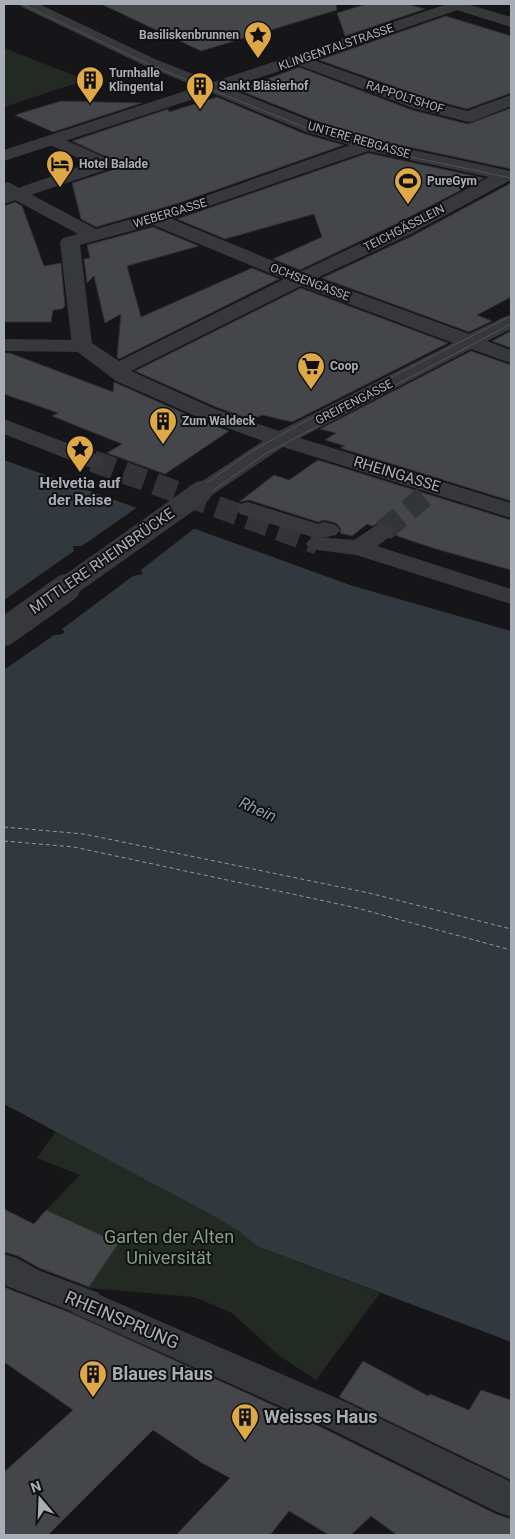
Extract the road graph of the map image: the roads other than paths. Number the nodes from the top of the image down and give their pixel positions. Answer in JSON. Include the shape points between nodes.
{"nodes":[{"id":1,"x":26,"y":4,"type":"edge"},
{"id":2,"x":457,"y":4,"type":"edge"},
{"id":3,"x":511,"y":22,"type":"edge"},
{"id":4,"x":298,"y":60,"type":"junction"},
{"id":5,"x":212,"y":88,"type":"junction"},
{"id":6,"x":511,"y":100,"type":"edge"},
{"id":7,"x":54,"y":140,"type":"junction"},
{"id":8,"x":367,"y":145,"type":"junction"},
{"id":9,"x":4,"y":156,"type":"edge"},
{"id":10,"x":509,"y":175,"type":"edge"},
{"id":11,"x":9,"y":193,"type":"edge"},
{"id":12,"x":153,"y":218,"type":"junction"},
{"id":13,"x":94,"y":235,"type":"junction"},
{"id":14,"x":300,"y":279,"type":"junction"},
{"id":15,"x":511,"y":321,"type":"edge"},
{"id":16,"x":470,"y":342,"type":"junction"},
{"id":17,"x":4,"y":345,"type":"edge"},
{"id":18,"x":82,"y":346,"type":"junction"},
{"id":19,"x":511,"y":357,"type":"edge"},
{"id":20,"x":118,"y":370,"type":"junction"},
{"id":21,"x":4,"y":426,"type":"edge"},
{"id":22,"x":281,"y":439,"type":"junction"},
{"id":23,"x":93,"y":461,"type":"tunnel mouth"},
{"id":24,"x":201,"y":492,"type":"joint"},
{"id":25,"x":248,"y":509,"type":"dead end"},
{"id":26,"x":511,"y":511,"type":"edge"},
{"id":27,"x":383,"y":531,"type":"tunnel mouth"},
{"id":28,"x":359,"y":548,"type":"junction"},
{"id":29,"x":511,"y":597,"type":"edge"},
{"id":30,"x":4,"y":632,"type":"edge"},
{"id":31,"x":4,"y":1268,"type":"edge"},
{"id":32,"x":511,"y":1500,"type":"edge"}],
"edges":[{"from":1,"to":5,"type":"street","name":"UNTERE REBGASSE"},
{"from":2,"to":3,"type":"street"},
{"from":2,"to":4,"type":"street","name":"KLINGENTALSTRASSE"},
{"from":4,"to":5,"type":"street","name":"KLINGENTALSTRASSE"},
{"from":4,"to":6,"type":"street","name":"RAPPOLTSHOF","via":[[419,104],[468,116]]},
{"from":5,"to":7,"type":"street","name":"KLINGENTALSTRASSE"},
{"from":5,"to":8,"type":"street","name":"UNTERE REBGASSE","via":[[312,128]]},
{"from":7,"to":9,"type":"street","name":"KLINGENTALSTRASSE"},
{"from":7,"to":11,"type":"street","via":[[105,164]]},
{"from":8,"to":10,"type":"street","name":"UNTERE REBGASSE"},
{"from":8,"to":12,"type":"street","name":"WEBERGASSE","via":[[252,187]]},
{"from":10,"to":14,"type":"street","name":"TEICHGÄSSLEIN"},
{"from":11,"to":13,"type":"street"},
{"from":12,"to":13,"type":"street","name":"WEBERGASSE"},
{"from":12,"to":14,"type":"street","name":"OCHSENGASSE"},
{"from":13,"to":18,"type":"street","name":"WEBERGASSE","via":[[70,242]]},
{"from":14,"to":16,"type":"street","name":"OCHSENGASSE"},
{"from":14,"to":20,"type":"street","name":"TEICHGÄSSLEIN"},
{"from":15,"to":16,"type":"street","name":"GREIFENGASSE"},
{"from":16,"to":19,"type":"street","name":"OCHSENGASSE"},
{"from":16,"to":22,"type":"street","name":"GREIFENGASSE"},
{"from":17,"to":18,"type":"street"},
{"from":18,"to":20,"type":"street","name":"RHEINGASSE"},
{"from":20,"to":22,"type":"street","name":"RHEINGASSE","via":[[124,376],[197,409]]},
{"from":21,"to":23,"type":"street"},
{"from":22,"to":24,"type":"street","name":"GREIFENGASSE"},
{"from":22,"to":26,"type":"street","name":"RHEINGASSE","via":[[430,491]]},
{"from":24,"to":30,"type":"street","name":"MITTLERE RHEINBRÜCKE","bridge":true},
{"from":25,"to":28,"type":"street","via":[[320,532],[324,529],[323,537]]},
{"from":27,"to":28,"type":"street"},
{"from":28,"to":29,"type":"street"},
{"from":31,"to":32,"type":"street","name":"RHEINSPRUNG","via":[[25,1280],[86,1303],[335,1414]]}]}
